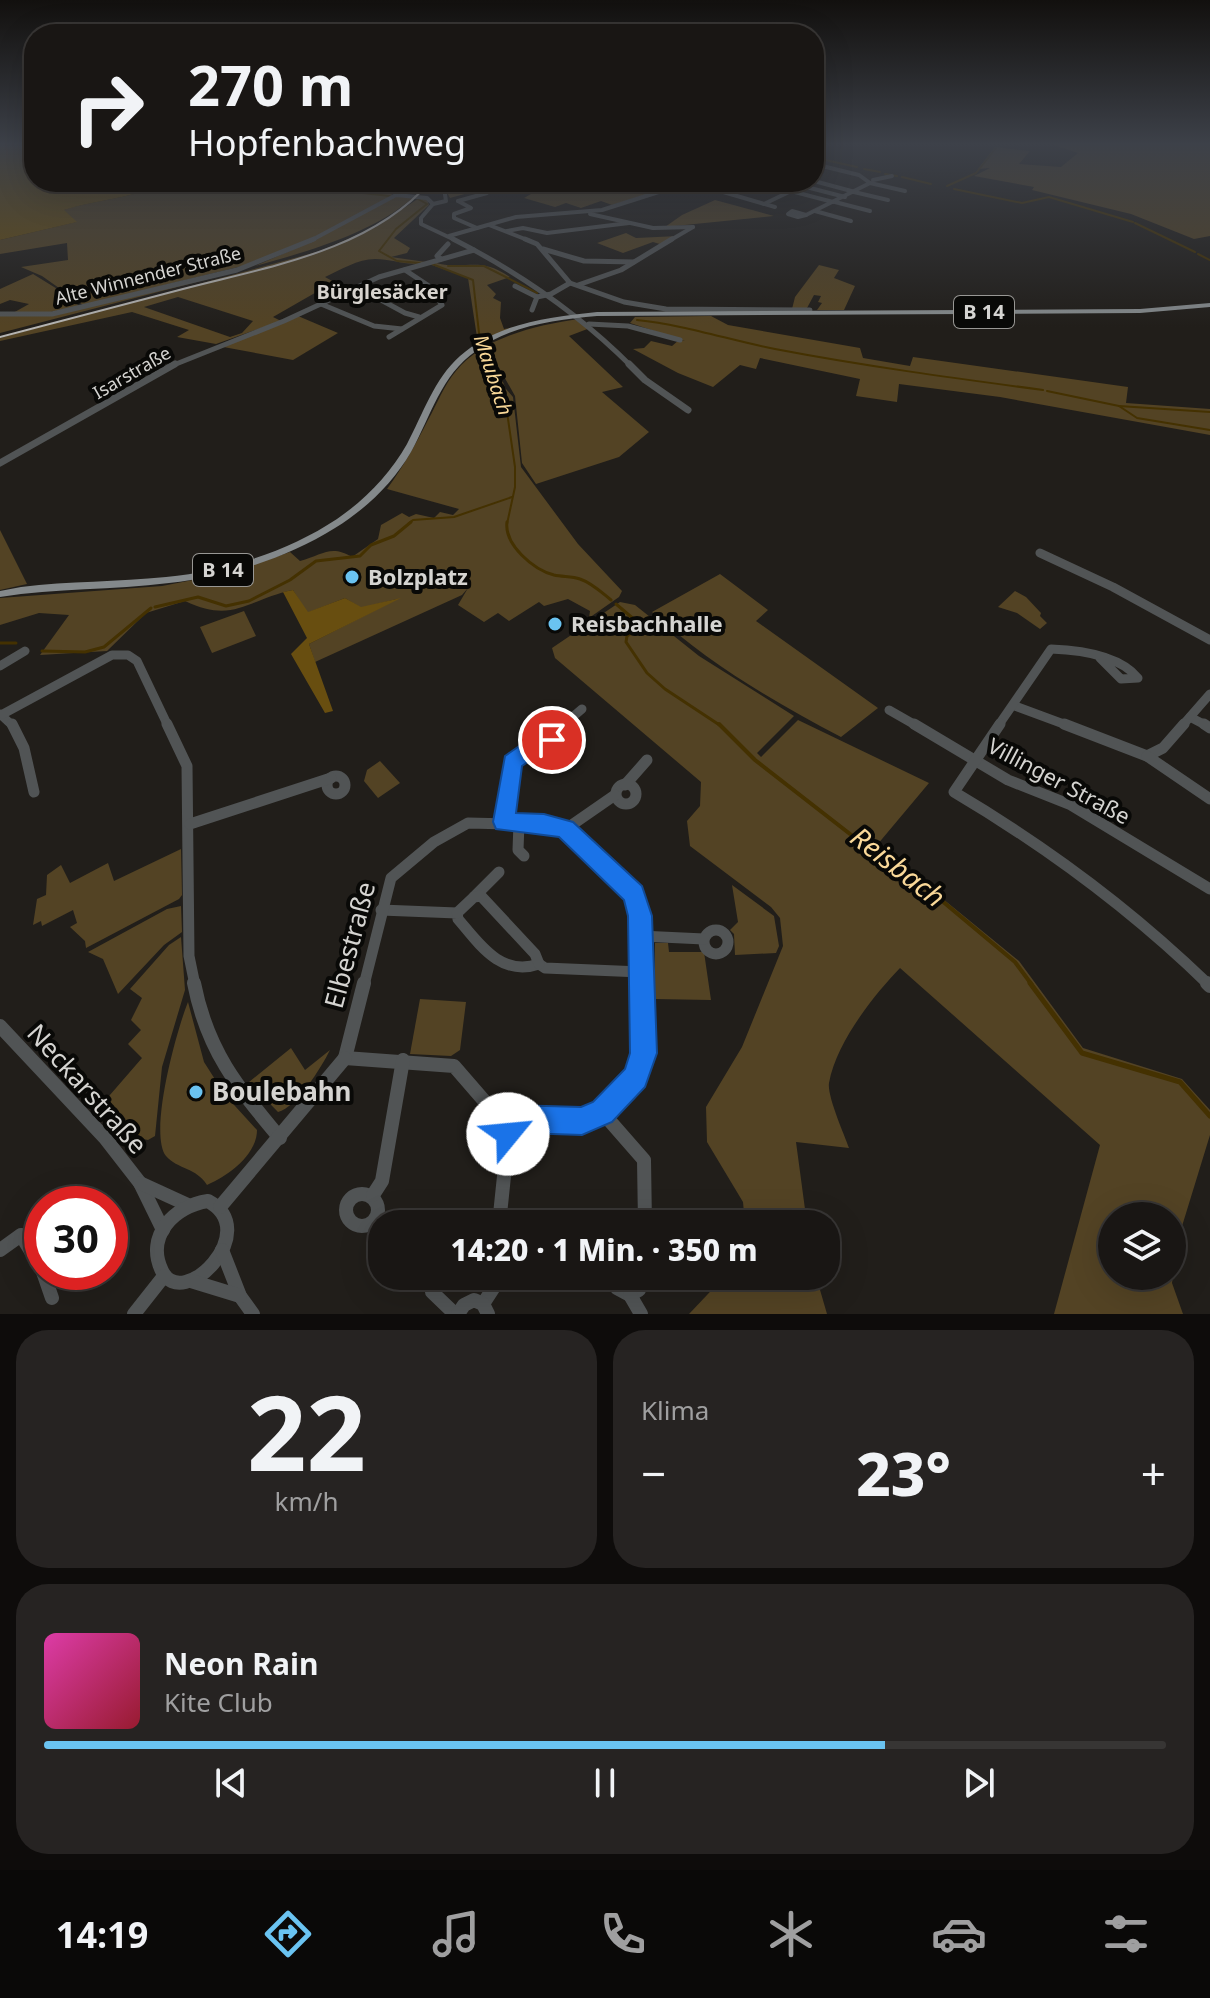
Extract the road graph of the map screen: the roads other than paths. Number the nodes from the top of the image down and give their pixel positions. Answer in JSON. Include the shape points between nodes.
{"nodes":[{"id":1,"x":380,"y":204,"type":"edge"},
{"id":2,"x":433,"y":204,"type":"edge"},
{"id":3,"x":464,"y":204,"type":"edge"},
{"id":4,"x":616,"y":204,"type":"edge"},
{"id":5,"x":765,"y":204,"type":"edge"},
{"id":6,"x":829,"y":204,"type":"edge"},
{"id":7,"x":843,"y":204,"type":"edge"},
{"id":8,"x":816,"y":210,"type":"junction"},
{"id":9,"x":870,"y":211,"type":"dead end"},
{"id":10,"x":586,"y":213,"type":"junction"},
{"id":11,"x":851,"y":221,"type":"dead end"},
{"id":12,"x":629,"y":223,"type":"junction"},
{"id":13,"x":489,"y":225,"type":"junction"},
{"id":14,"x":477,"y":228,"type":"junction"},
{"id":15,"x":507,"y":231,"type":"junction"},
{"id":16,"x":448,"y":240,"type":"junction"},
{"id":17,"x":543,"y":249,"type":"junction"},
{"id":18,"x":474,"y":250,"type":"junction"},
{"id":19,"x":441,"y":259,"type":"junction"},
{"id":20,"x":634,"y":262,"type":"junction"},
{"id":21,"x":405,"y":270,"type":"junction"},
{"id":22,"x":570,"y":283,"type":"junction"},
{"id":23,"x":578,"y":285,"type":"junction"},
{"id":24,"x":515,"y":286,"type":"dead end"},
{"id":25,"x":357,"y":287,"type":"junction"},
{"id":26,"x":548,"y":295,"type":"junction"},
{"id":27,"x":537,"y":297,"type":"junction"},
{"id":28,"x":321,"y":304,"type":"junction"},
{"id":29,"x":1210,"y":305,"type":"edge"},
{"id":30,"x":532,"y":310,"type":"dead end"},
{"id":31,"x":810,"y":310,"type":"dead end"},
{"id":32,"x":0,"y":314,"type":"edge"},
{"id":33,"x":577,"y":316,"type":"junction"},
{"id":34,"x":419,"y":317,"type":"junction"},
{"id":35,"x":588,"y":324,"type":"junction"},
{"id":36,"x":402,"y":329,"type":"junction"},
{"id":37,"x":389,"y":337,"type":"dead end"},
{"id":38,"x":680,"y":340,"type":"dead end"},
{"id":39,"x":688,"y":410,"type":"dead end"},
{"id":40,"x":0,"y":463,"type":"edge"},
{"id":41,"x":1040,"y":553,"type":"dead end"},
{"id":42,"x":0,"y":594,"type":"edge"},
{"id":43,"x":1210,"y":640,"type":"edge"},
{"id":44,"x":25,"y":651,"type":"dead end"},
{"id":45,"x":1100,"y":658,"type":"dead end"},
{"id":46,"x":0,"y":666,"type":"edge"},
{"id":47,"x":1210,"y":694,"type":"edge"},
{"id":48,"x":1015,"y":706,"type":"junction"},
{"id":49,"x":582,"y":709,"type":"dead end"},
{"id":50,"x":889,"y":710,"type":"dead end"},
{"id":51,"x":2,"y":714,"type":"edge"},
{"id":52,"x":1190,"y":717,"type":"junction"},
{"id":53,"x":1210,"y":728,"type":"edge"},
{"id":54,"x":1147,"y":756,"type":"junction"},
{"id":55,"x":647,"y":760,"type":"dead end"},
{"id":56,"x":975,"y":761,"type":"junction"},
{"id":57,"x":331,"y":778,"type":"dead end"},
{"id":58,"x":625,"y":785,"type":"junction"},
{"id":59,"x":34,"y":792,"type":"dead end"},
{"id":60,"x":615,"y":795,"type":"junction"},
{"id":61,"x":1210,"y":799,"type":"edge"},
{"id":62,"x":504,"y":822,"type":"junction"},
{"id":63,"x":519,"y":823,"type":"junction"},
{"id":64,"x":190,"y":824,"type":"junction"},
{"id":65,"x":566,"y":829,"type":"junction"},
{"id":66,"x":524,"y":856,"type":"dead end"},
{"id":67,"x":499,"y":872,"type":"dead end"},
{"id":68,"x":1210,"y":889,"type":"edge"},
{"id":69,"x":474,"y":897,"type":"junction"},
{"id":70,"x":381,"y":910,"type":"junction"},
{"id":71,"x":457,"y":913,"type":"junction"},
{"id":72,"x":640,"y":936,"type":"junction"},
{"id":73,"x":704,"y":939,"type":"dead end"},
{"id":74,"x":539,"y":964,"type":"junction"},
{"id":75,"x":641,"y":972,"type":"junction"},
{"id":76,"x":1210,"y":986,"type":"edge"},
{"id":77,"x":0,"y":1026,"type":"edge"},
{"id":78,"x":345,"y":1058,"type":"junction"},
{"id":79,"x":403,"y":1060,"type":"junction"},
{"id":80,"x":602,"y":1112,"type":"junction"},
{"id":81,"x":510,"y":1119,"type":"junction"},
{"id":82,"x":280,"y":1138,"type":"junction"},
{"id":83,"x":140,"y":1183,"type":"junction"},
{"id":84,"x":373,"y":1195,"type":"junction"},
{"id":85,"x":188,"y":1205,"type":"junction"},
{"id":86,"x":220,"y":1207,"type":"junction"},
{"id":87,"x":500,"y":1210,"type":"edge"},
{"id":88,"x":645,"y":1210,"type":"edge"},
{"id":89,"x":163,"y":1230,"type":"junction"},
{"id":90,"x":24,"y":1240,"type":"edge"},
{"id":91,"x":0,"y":1250,"type":"edge"},
{"id":92,"x":222,"y":1250,"type":"junction"},
{"id":93,"x":164,"y":1276,"type":"junction"},
{"id":94,"x":191,"y":1281,"type":"junction"},
{"id":95,"x":49,"y":1290,"type":"edge"},
{"id":96,"x":493,"y":1290,"type":"edge"},
{"id":97,"x":621,"y":1290,"type":"edge"},
{"id":98,"x":639,"y":1290,"type":"edge"},
{"id":99,"x":432,"y":1292,"type":"dead end"},
{"id":100,"x":630,"y":1295,"type":"junction"},
{"id":101,"x":240,"y":1296,"type":"junction"},
{"id":102,"x":52,"y":1298,"type":"dead end"},
{"id":103,"x":486,"y":1309,"type":"edge"},
{"id":104,"x":134,"y":1314,"type":"edge"},
{"id":105,"x":253,"y":1314,"type":"edge"},
{"id":106,"x":456,"y":1314,"type":"edge"},
{"id":107,"x":641,"y":1314,"type":"edge"}],
"edges":[{"from":1,"to":32,"type":"street","name":"Alte Winnender Straße","via":[[300,247],[237,270],[52,314]]},
{"from":2,"to":16,"type":"street","via":[[421,224]]},
{"from":3,"to":14,"type":"street","via":[[471,208],[454,218]]},
{"from":4,"to":10,"type":"street"},
{"from":5,"to":8,"type":"street","via":[[797,213]]},
{"from":6,"to":8,"type":"street"},
{"from":7,"to":9,"type":"street"},
{"from":8,"to":11,"type":"street"},
{"from":10,"to":12,"type":"street"},
{"from":10,"to":13,"type":"street","via":[[516,217]]},
{"from":12,"to":15,"type":"street","via":[[547,233]]},
{"from":12,"to":20,"type":"street","via":[[693,227]]},
{"from":13,"to":14,"type":"street"},
{"from":13,"to":15,"type":"street"},
{"from":14,"to":16,"type":"street"},
{"from":15,"to":17,"type":"street"},
{"from":16,"to":18,"type":"street"},
{"from":16,"to":19,"type":"street","via":[[437,256]]},
{"from":17,"to":20,"type":"street","via":[[584,261]]},
{"from":17,"to":22,"type":"street"},
{"from":18,"to":19,"type":"street","name":"Isarstraße"},
{"from":18,"to":26,"type":"street"},
{"from":19,"to":21,"type":"street","name":"Isarstraße"},
{"from":20,"to":23,"type":"street"},
{"from":21,"to":25,"type":"street","name":"Isarstraße"},
{"from":21,"to":34,"type":"street","via":[[429,286],[442,305]]},
{"from":22,"to":23,"type":"street"},
{"from":22,"to":26,"type":"street"},
{"from":23,"to":31,"type":"street","via":[[624,302],[684,310]]},
{"from":24,"to":27,"type":"street"},
{"from":25,"to":28,"type":"street","name":"Isarstraße"},
{"from":25,"to":34,"type":"street"},
{"from":26,"to":27,"type":"street"},
{"from":26,"to":33,"type":"street"},
{"from":27,"to":30,"type":"street"},
{"from":28,"to":36,"type":"street","via":[[374,326]]},
{"from":28,"to":40,"type":"street","name":"Isarstraße","via":[[159,371]]},
{"from":29,"to":33,"type":"main road","number":"B 14","via":[[1140,311]]},
{"from":33,"to":35,"type":"street"},
{"from":33,"to":42,"type":"main road","number":"B 14","via":[[524,327],[461,359],[386,483],[326,530],[266,558],[199,575]]},
{"from":34,"to":36,"type":"street"},
{"from":35,"to":38,"type":"street","via":[[628,326]]},
{"from":35,"to":39,"type":"street","via":[[645,380]]},
{"from":36,"to":37,"type":"street"},
{"from":41,"to":43,"type":"street"},
{"from":44,"to":46,"type":"street"},
{"from":45,"to":48,"type":"street","via":[[1069,648],[1051,649]]},
{"from":47,"to":52,"type":"street"},
{"from":48,"to":54,"type":"street"},
{"from":48,"to":56,"type":"street"},
{"from":49,"to":62,"type":"street","via":[[555,735],[512,762]]},
{"from":50,"to":56,"type":"street","name":"Villinger Straße"},
{"from":51,"to":59,"type":"street","via":[[20,737]]},
{"from":51,"to":64,"type":"street","via":[[117,654],[137,661],[187,766]]},
{"from":52,"to":53,"type":"street"},
{"from":52,"to":54,"type":"street","via":[[1163,748]]},
{"from":54,"to":61,"type":"street"},
{"from":55,"to":58,"type":"street"},
{"from":56,"to":68,"type":"street","name":"Villinger Straße","via":[[1071,805]]},
{"from":56,"to":76,"type":"street","via":[[954,792],[1035,841]]},
{"from":57,"to":64,"type":"street"},
{"from":58,"to":60,"type":"street"},
{"from":58,"to":60,"type":"street","via":[[636,791],[633,801],[623,803]]},
{"from":60,"to":65,"type":"street"},
{"from":62,"to":63,"type":"street","name":"Elbestraße"},
{"from":62,"to":70,"type":"street","name":"Elbestraße","via":[[468,823],[434,842],[391,878]]},
{"from":63,"to":65,"type":"street","name":"Elbestraße"},
{"from":63,"to":66,"type":"street","via":[[518,850]]},
{"from":64,"to":82,"type":"street","via":[[189,956],[201,1018],[239,1090]]},
{"from":65,"to":72,"type":"street","via":[[634,894]]},
{"from":67,"to":69,"type":"street"},
{"from":69,"to":71,"type":"street"},
{"from":69,"to":74,"type":"street","via":[[481,896]]},
{"from":70,"to":71,"type":"street"},
{"from":70,"to":78,"type":"street","name":"Elbestraße"},
{"from":71,"to":74,"type":"street","via":[[497,964]]},
{"from":72,"to":73,"type":"street"},
{"from":72,"to":75,"type":"street"},
{"from":74,"to":75,"type":"street"},
{"from":75,"to":80,"type":"street","via":[[641,1065]]},
{"from":77,"to":83,"type":"street","name":"Neckarstraße","via":[[83,1113]]},
{"from":78,"to":79,"type":"street"},
{"from":78,"to":82,"type":"street","name":"Elbestraße"},
{"from":79,"to":81,"type":"street","via":[[454,1066],[493,1111]]},
{"from":79,"to":84,"type":"street","via":[[382,1181]]},
{"from":80,"to":81,"type":"street","via":[[582,1121]]},
{"from":80,"to":88,"type":"street","via":[[644,1160]]},
{"from":81,"to":87,"type":"street"},
{"from":82,"to":86,"type":"street","name":"Elbestraße"},
{"from":83,"to":85,"type":"street","name":"Neckarstraße"},
{"from":83,"to":89,"type":"street","name":"Neckarstraße"},
{"from":84,"to":84,"type":"street","via":[[373,1227],[355,1227],[347,1212],[355,1196]]},
{"from":85,"to":86,"type":"street","via":[[203,1201]]},
{"from":85,"to":89,"type":"street"},
{"from":86,"to":92,"type":"street","via":[[227,1227]]},
{"from":89,"to":93,"type":"street","via":[[157,1258]]},
{"from":90,"to":91,"type":"street","via":[[21,1235]]},
{"from":92,"to":94,"type":"street","via":[[205,1273]]},
{"from":92,"to":101,"type":"street"},
{"from":93,"to":94,"type":"street"},
{"from":93,"to":104,"type":"street"},
{"from":94,"to":101,"type":"street"},
{"from":95,"to":102,"type":"street"},
{"from":96,"to":103,"type":"street"},
{"from":97,"to":100,"type":"street"},
{"from":98,"to":100,"type":"street"},
{"from":99,"to":106,"type":"street"},
{"from":100,"to":107,"type":"street"},
{"from":101,"to":105,"type":"street"},
{"from":103,"to":106,"type":"street","via":[[469,1301]]}]}
